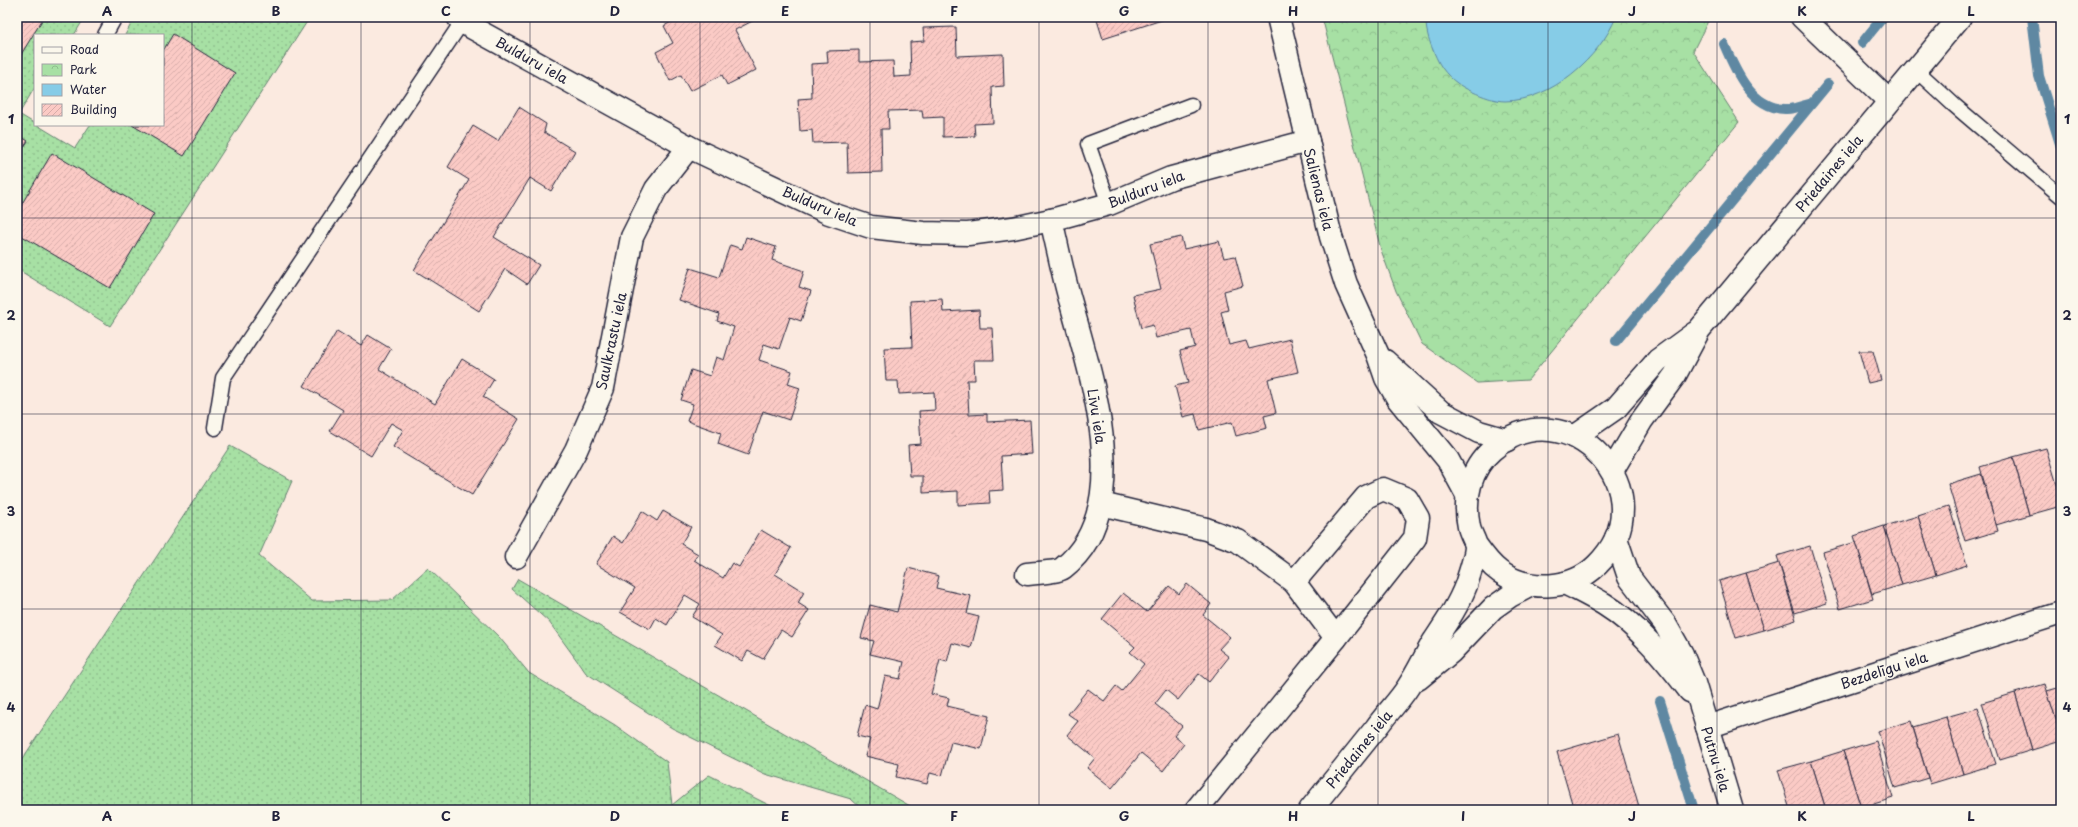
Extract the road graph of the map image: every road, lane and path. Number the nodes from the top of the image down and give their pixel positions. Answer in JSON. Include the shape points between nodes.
{"nodes":[{"id":1,"x":115,"y":17,"type":"edge"},
{"id":2,"x":1278,"y":17,"type":"edge"},
{"id":3,"x":1802,"y":17,"type":"edge"},
{"id":4,"x":1960,"y":17,"type":"edge"},
{"id":5,"x":463,"y":19,"type":"edge"},
{"id":6,"x":106,"y":34,"type":"edge"},
{"id":7,"x":1916,"y":70,"type":"junction"},
{"id":8,"x":1888,"y":101,"type":"junction"},
{"id":9,"x":1191,"y":105,"type":"dead end"},
{"id":10,"x":1308,"y":142,"type":"junction"},
{"id":11,"x":689,"y":147,"type":"junction"},
{"id":12,"x":2061,"y":196,"type":"edge"},
{"id":13,"x":1109,"y":204,"type":"junction"},
{"id":14,"x":1051,"y":220,"type":"junction"},
{"id":15,"x":1699,"y":330,"type":"junction"},
{"id":16,"x":1378,"y":355,"type":"junction"},
{"id":17,"x":215,"y":428,"type":"dead end"},
{"id":18,"x":1574,"y":436,"type":"junction"},
{"id":19,"x":1507,"y":440,"type":"junction"},
{"id":20,"x":1612,"y":471,"type":"junction"},
{"id":21,"x":1467,"y":495,"type":"junction"},
{"id":22,"x":1101,"y":504,"type":"junction"},
{"id":23,"x":1616,"y":538,"type":"junction"},
{"id":24,"x":1476,"y":546,"type":"junction"},
{"id":25,"x":516,"y":557,"type":"dead end"},
{"id":26,"x":1028,"y":574,"type":"dead end"},
{"id":27,"x":1294,"y":582,"type":"junction"},
{"id":28,"x":1565,"y":583,"type":"junction"},
{"id":29,"x":1531,"y":585,"type":"junction"},
{"id":30,"x":2061,"y":613,"type":"edge"},
{"id":31,"x":1336,"y":638,"type":"junction"},
{"id":32,"x":1408,"y":687,"type":"junction"},
{"id":33,"x":1704,"y":717,"type":"junction"},
{"id":34,"x":1196,"y":810,"type":"edge"},
{"id":35,"x":1310,"y":810,"type":"edge"},
{"id":36,"x":1732,"y":810,"type":"edge"}],
"edges":[{"from":1,"to":6,"type":"lane"},
{"from":2,"to":10,"type":"street","name":"Salienas iela"},
{"from":3,"to":8,"type":"street"},
{"from":4,"to":7,"type":"street","name":"Priedaines iela"},
{"from":5,"to":11,"type":"street","name":"Bulduru iela"},
{"from":5,"to":17,"type":"lane","via":[[223,378]]},
{"from":7,"to":8,"type":"street","name":"Priedaines iela"},
{"from":7,"to":12,"type":"lane"},
{"from":8,"to":15,"type":"street","name":"Priedaines iela"},
{"from":9,"to":13,"type":"lane","via":[[1088,144]]},
{"from":10,"to":13,"type":"street","name":"Bulduru iela","via":[[1171,178]]},
{"from":10,"to":16,"type":"street","name":"Salienas iela","via":[[1331,237],[1346,284]]},
{"from":11,"to":14,"type":"street","name":"Bulduru iela","via":[[829,213],[871,227],[923,233],[968,234]]},
{"from":11,"to":25,"type":"street","name":"Saulkrastu iela","via":[[656,189],[632,237],[603,388],[576,450]]},
{"from":13,"to":14,"type":"street","name":"Bulduru iela"},
{"from":14,"to":22,"type":"street","name":"Līvu iela","via":[[1094,390],[1103,443]]},
{"from":15,"to":18,"type":"street","via":[[1658,360],[1616,408]]},
{"from":15,"to":20,"type":"street","via":[[1675,375],[1642,420]]},
{"from":16,"to":19,"type":"street","via":[[1441,412],[1479,432]]},
{"from":16,"to":21,"type":"street","name":"Salienas iela","via":[[1386,378],[1398,399],[1448,460]]},
{"from":18,"to":19,"type":"street","via":[[1557,431],[1540,431],[1523,433]]},
{"from":18,"to":20,"type":"street","via":[[1602,456]]},
{"from":19,"to":21,"type":"street","via":[[1492,450],[1481,463],[1472,478]]},
{"from":20,"to":23,"type":"street","via":[[1619,487],[1622,504],[1621,522]]},
{"from":21,"to":24,"type":"street","via":[[1468,524]]},
{"from":22,"to":26,"type":"street","name":"Līvu iela","via":[[1087,541],[1062,569]]},
{"from":22,"to":27,"type":"street","via":[[1206,529],[1238,542]]},
{"from":23,"to":28,"type":"street","via":[[1596,566],[1582,577]]},
{"from":23,"to":33,"type":"street","name":"Putnu iela","via":[[1629,577],[1665,624],[1682,654]]},
{"from":24,"to":29,"type":"street","via":[[1499,572]]},
{"from":24,"to":32,"type":"street","via":[[1462,597]]},
{"from":27,"to":31,"type":"street"},
{"from":27,"to":31,"type":"street","via":[[1366,497],[1383,489],[1407,499],[1418,518],[1415,538]]},
{"from":28,"to":29,"type":"street"},
{"from":28,"to":33,"type":"street","via":[[1604,604],[1643,636],[1674,671]]},
{"from":29,"to":32,"type":"street","via":[[1493,608],[1451,652]]},
{"from":30,"to":33,"type":"street","name":"Bezdelīgu iela"},
{"from":31,"to":34,"type":"street"},
{"from":32,"to":35,"type":"street","name":"Priedaines iela"},
{"from":33,"to":36,"type":"street","name":"Putnu iela"}]}
